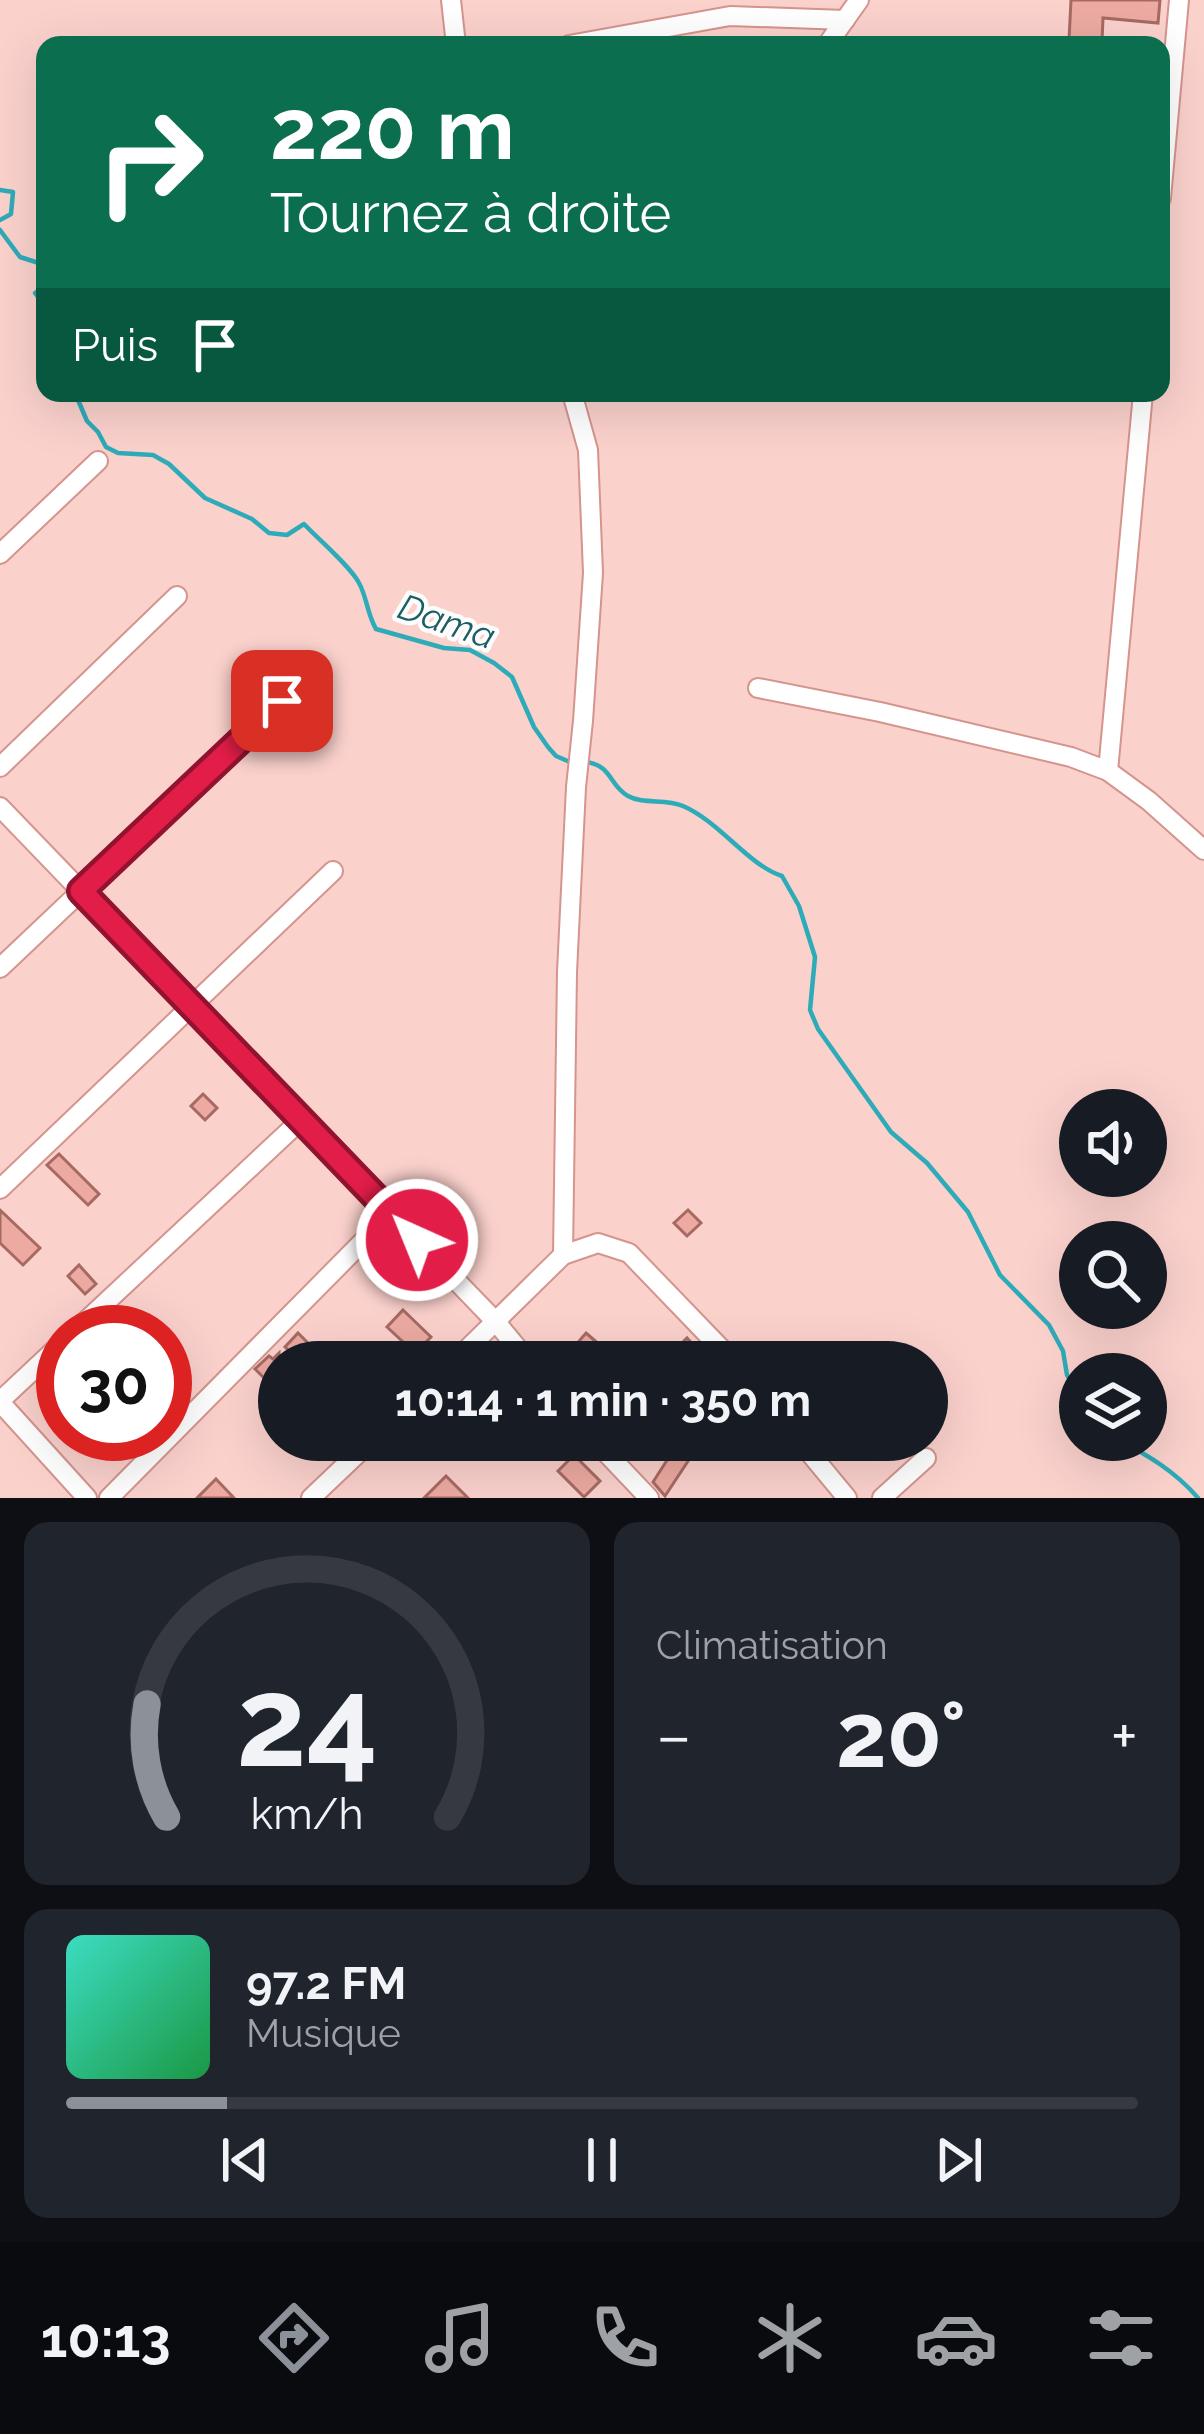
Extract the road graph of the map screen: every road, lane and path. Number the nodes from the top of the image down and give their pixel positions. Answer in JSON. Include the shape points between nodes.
{"nodes":[{"id":1,"x":451,"y":0,"type":"edge"},
{"id":2,"x":859,"y":0,"type":"edge"},
{"id":3,"x":1179,"y":0,"type":"edge"},
{"id":4,"x":845,"y":20,"type":"junction"},
{"id":5,"x":455,"y":36,"type":"edge"},
{"id":6,"x":619,"y":36,"type":"edge"},
{"id":7,"x":833,"y":36,"type":"edge"},
{"id":8,"x":1170,"y":99,"type":"edge"},
{"id":9,"x":576,"y":402,"type":"edge"},
{"id":10,"x":1142,"y":402,"type":"edge"},
{"id":11,"x":98,"y":461,"type":"dead end"},
{"id":12,"x":0,"y":554,"type":"edge"},
{"id":13,"x":177,"y":596,"type":"dead end"},
{"id":14,"x":758,"y":688,"type":"dead end"},
{"id":15,"x":282,"y":701,"type":"dead end"},
{"id":16,"x":0,"y":767,"type":"edge"},
{"id":17,"x":1108,"y":771,"type":"junction"},
{"id":18,"x":0,"y":807,"type":"edge"},
{"id":19,"x":1204,"y":850,"type":"edge"},
{"id":20,"x":333,"y":872,"type":"dead end"},
{"id":21,"x":81,"y":891,"type":"junction"},
{"id":22,"x":0,"y":968,"type":"edge"},
{"id":23,"x":193,"y":1007,"type":"junction"},
{"id":24,"x":301,"y":1120,"type":"junction"},
{"id":25,"x":0,"y":1189,"type":"edge"},
{"id":26,"x":391,"y":1214,"type":"junction"},
{"id":27,"x":562,"y":1255,"type":"junction"},
{"id":28,"x":103,"y":1305,"type":"edge"},
{"id":29,"x":496,"y":1322,"type":"junction"},
{"id":30,"x":476,"y":1341,"type":"edge"},
{"id":31,"x":512,"y":1341,"type":"edge"},
{"id":32,"x":714,"y":1341,"type":"edge"},
{"id":33,"x":36,"y":1367,"type":"edge"},
{"id":34,"x":0,"y":1401,"type":"edge"},
{"id":35,"x":350,"y":1461,"type":"edge"},
{"id":36,"x":614,"y":1461,"type":"edge"},
{"id":37,"x":816,"y":1461,"type":"edge"},
{"id":38,"x":923,"y":1461,"type":"edge"},
{"id":39,"x":87,"y":1498,"type":"edge"},
{"id":40,"x":110,"y":1498,"type":"edge"},
{"id":41,"x":311,"y":1498,"type":"edge"},
{"id":42,"x":649,"y":1498,"type":"edge"},
{"id":43,"x":847,"y":1498,"type":"edge"},
{"id":44,"x":882,"y":1498,"type":"edge"}],
"edges":[{"from":1,"to":5,"type":"street"},
{"from":2,"to":4,"type":"street"},
{"from":3,"to":8,"type":"street"},
{"from":4,"to":6,"type":"street","via":[[730,16]]},
{"from":4,"to":7,"type":"street"},
{"from":9,"to":27,"type":"street","via":[[588,450],[592,573],[567,973]]},
{"from":10,"to":17,"type":"street"},
{"from":11,"to":12,"type":"street"},
{"from":13,"to":16,"type":"street"},
{"from":14,"to":17,"type":"street"},
{"from":15,"to":21,"type":"street"},
{"from":17,"to":19,"type":"street"},
{"from":18,"to":21,"type":"street"},
{"from":20,"to":23,"type":"street"},
{"from":21,"to":22,"type":"street"},
{"from":21,"to":23,"type":"street"},
{"from":23,"to":24,"type":"street"},
{"from":23,"to":25,"type":"street"},
{"from":24,"to":26,"type":"street"},
{"from":24,"to":28,"type":"street"},
{"from":26,"to":29,"type":"street"},
{"from":26,"to":40,"type":"street"},
{"from":27,"to":29,"type":"street"},
{"from":27,"to":32,"type":"street","via":[[598,1243],[629,1253]]},
{"from":29,"to":30,"type":"street"},
{"from":29,"to":31,"type":"street"},
{"from":33,"to":34,"type":"street"},
{"from":34,"to":39,"type":"street"},
{"from":35,"to":41,"type":"street"},
{"from":36,"to":42,"type":"street"},
{"from":37,"to":43,"type":"street"},
{"from":38,"to":44,"type":"street"}]}
